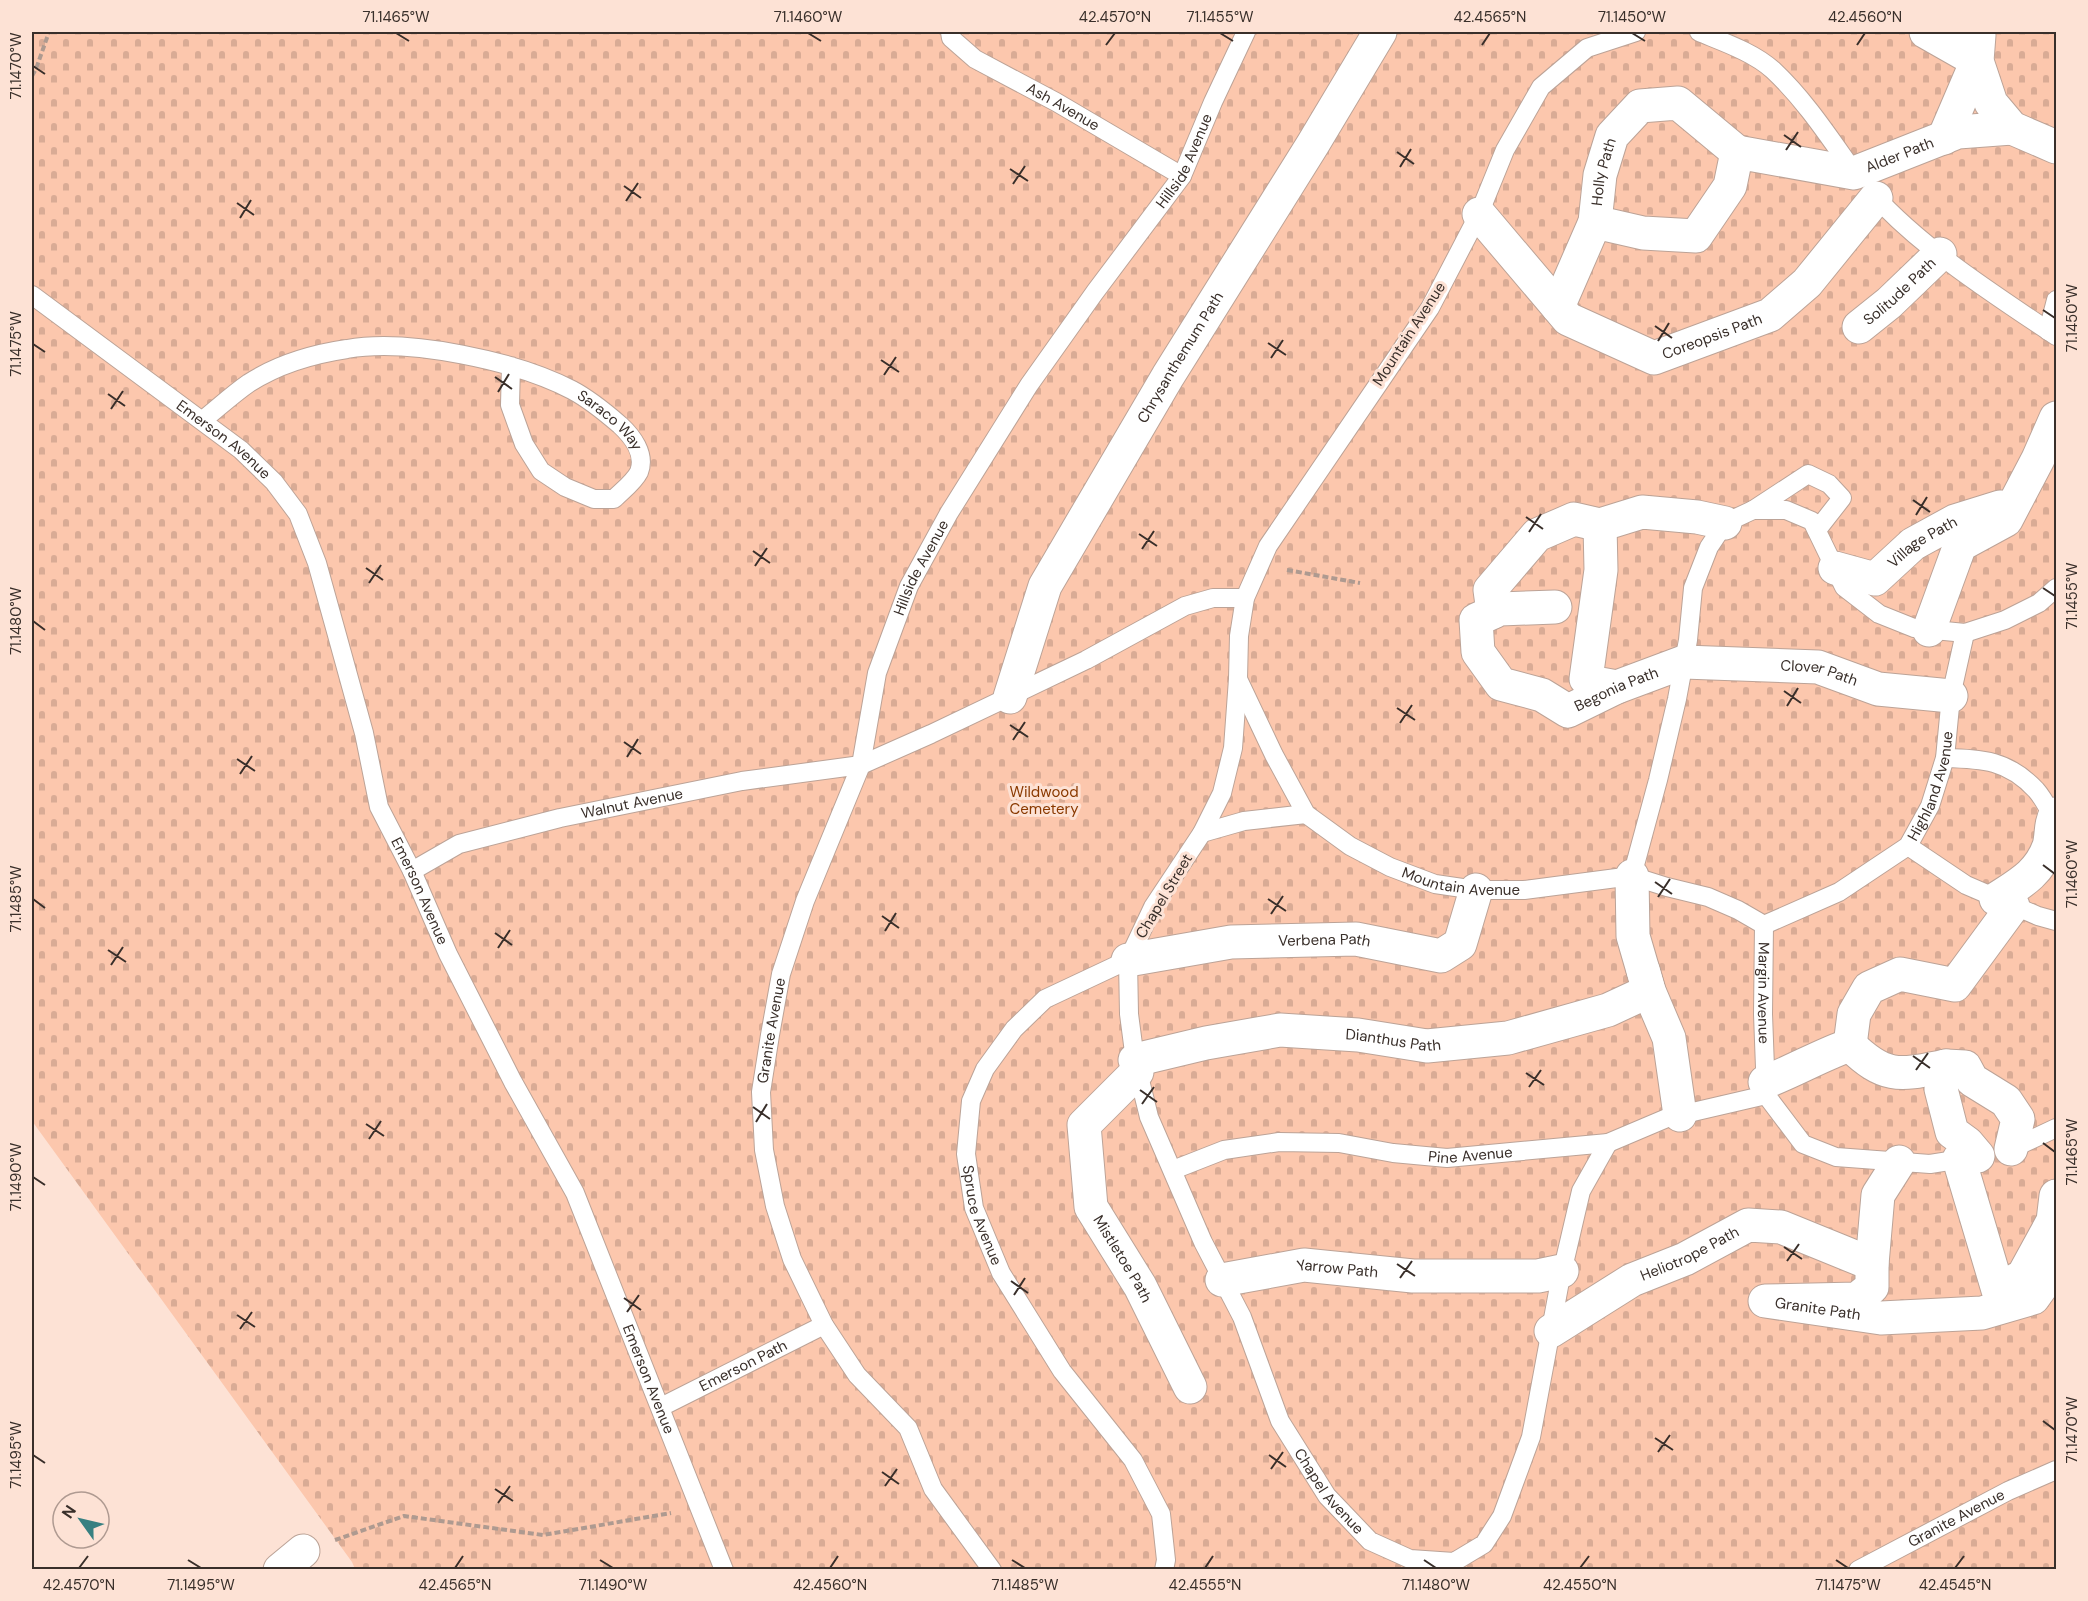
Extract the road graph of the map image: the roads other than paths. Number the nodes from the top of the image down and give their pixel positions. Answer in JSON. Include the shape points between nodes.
{"nodes":[{"id":1,"x":950,"y":32,"type":"edge"},
{"id":2,"x":1246,"y":32,"type":"edge"},
{"id":3,"x":1380,"y":32,"type":"edge"},
{"id":4,"x":1636,"y":32,"type":"edge"},
{"id":5,"x":1699,"y":32,"type":"edge"},
{"id":6,"x":1926,"y":32,"type":"edge"},
{"id":7,"x":1977,"y":46,"type":"edge"},
{"id":8,"x":2012,"y":128,"type":"junction"},
{"id":9,"x":1944,"y":138,"type":"junction"},
{"id":10,"x":2056,"y":147,"type":"edge"},
{"id":11,"x":1737,"y":152,"type":"junction"},
{"id":12,"x":1854,"y":173,"type":"junction"},
{"id":13,"x":1182,"y":176,"type":"junction"},
{"id":14,"x":1876,"y":198,"type":"junction"},
{"id":15,"x":1479,"y":214,"type":"junction"},
{"id":16,"x":1595,"y":222,"type":"junction"},
{"id":17,"x":1940,"y":254,"type":"junction"},
{"id":18,"x":32,"y":295,"type":"edge"},
{"id":19,"x":2056,"y":300,"type":"edge"},
{"id":20,"x":1558,"y":307,"type":"junction"},
{"id":21,"x":1859,"y":327,"type":"dead end"},
{"id":22,"x":2052,"y":334,"type":"edge"},
{"id":23,"x":511,"y":366,"type":"junction"},
{"id":24,"x":2056,"y":418,"type":"edge"},
{"id":25,"x":203,"y":420,"type":"junction"},
{"id":26,"x":2016,"y":502,"type":"junction"},
{"id":27,"x":1739,"y":517,"type":"junction"},
{"id":28,"x":1600,"y":525,"type":"junction"},
{"id":29,"x":1817,"y":530,"type":"junction"},
{"id":30,"x":1835,"y":568,"type":"junction"},
{"id":31,"x":2056,"y":588,"type":"edge"},
{"id":32,"x":1245,"y":598,"type":"junction"},
{"id":33,"x":1555,"y":606,"type":"dead end"},
{"id":34,"x":1493,"y":612,"type":"junction"},
{"id":35,"x":1929,"y":630,"type":"junction"},
{"id":36,"x":1965,"y":633,"type":"junction"},
{"id":37,"x":1684,"y":662,"type":"junction"},
{"id":38,"x":1238,"y":679,"type":"junction"},
{"id":39,"x":1617,"y":687,"type":"junction"},
{"id":40,"x":1951,"y":696,"type":"junction"},
{"id":41,"x":1010,"y":697,"type":"junction"},
{"id":42,"x":1945,"y":758,"type":"junction"},
{"id":43,"x":861,"y":765,"type":"junction"},
{"id":44,"x":1306,"y":813,"type":"junction"},
{"id":45,"x":2056,"y":818,"type":"edge"},
{"id":46,"x":1202,"y":833,"type":"junction"},
{"id":47,"x":1908,"y":846,"type":"junction"},
{"id":48,"x":412,"y":871,"type":"junction"},
{"id":49,"x":1632,"y":876,"type":"junction"},
{"id":50,"x":1476,"y":890,"type":"junction"},
{"id":51,"x":2005,"y":903,"type":"junction"},
{"id":52,"x":2056,"y":921,"type":"edge"},
{"id":53,"x":1764,"y":925,"type":"junction"},
{"id":54,"x":1128,"y":960,"type":"junction"},
{"id":55,"x":1649,"y":991,"type":"junction"},
{"id":56,"x":1850,"y":1045,"type":"junction"},
{"id":57,"x":1136,"y":1066,"type":"junction"},
{"id":58,"x":1946,"y":1066,"type":"junction"},
{"id":59,"x":1765,"y":1089,"type":"junction"},
{"id":60,"x":1680,"y":1115,"type":"junction"},
{"id":61,"x":2056,"y":1128,"type":"edge"},
{"id":62,"x":1608,"y":1143,"type":"junction"},
{"id":63,"x":2011,"y":1149,"type":"junction"},
{"id":64,"x":1969,"y":1158,"type":"junction"},
{"id":65,"x":1899,"y":1162,"type":"junction"},
{"id":66,"x":1173,"y":1170,"type":"junction"},
{"id":67,"x":2056,"y":1196,"type":"edge"},
{"id":68,"x":1872,"y":1264,"type":"junction"},
{"id":69,"x":2056,"y":1266,"type":"edge"},
{"id":70,"x":1562,"y":1271,"type":"junction"},
{"id":71,"x":1222,"y":1280,"type":"junction"},
{"id":72,"x":824,"y":1325,"type":"junction"},
{"id":73,"x":1551,"y":1331,"type":"junction"},
{"id":74,"x":1190,"y":1388,"type":"dead end"},
{"id":75,"x":662,"y":1407,"type":"junction"},
{"id":76,"x":2056,"y":1470,"type":"edge"},
{"id":77,"x":724,"y":1569,"type":"edge"},
{"id":78,"x":992,"y":1569,"type":"edge"},
{"id":79,"x":1164,"y":1569,"type":"edge"},
{"id":80,"x":1858,"y":1569,"type":"edge"}],
"edges":[{"from":1,"to":13,"type":"lane","name":"Ash Avenue","via":[[951,38],[975,59]]},
{"from":2,"to":13,"type":"lane","name":"Hillside Avenue"},
{"from":3,"to":41,"type":"street","name":"Chrysanthemum Path","via":[[1168,376],[1045,586]]},
{"from":4,"to":15,"type":"lane","name":"Mountain Avenue","via":[[1587,48],[1541,87],[1505,150]]},
{"from":5,"to":12,"type":"lane","via":[[1738,48],[1772,69],[1816,118]]},
{"from":6,"to":7,"type":"street"},
{"from":7,"to":8,"type":"street","via":[[1991,103]]},
{"from":7,"to":9,"type":"street","name":"Alder Path"},
{"from":8,"to":9,"type":"street","name":"Alder Path","via":[[1958,132]]},
{"from":8,"to":10,"type":"street"},
{"from":9,"to":12,"type":"street","name":"Alder Path"},
{"from":11,"to":12,"type":"street","name":"Holly Path"},
{"from":11,"to":16,"type":"street","name":"Holly Path","via":[[1730,186],[1696,236],[1643,233]]},
{"from":11,"to":16,"type":"street","name":"Holly Path","via":[[1678,103],[1640,106],[1612,136],[1600,175]]},
{"from":12,"to":14,"type":"lane"},
{"from":13,"to":43,"type":"lane","name":"Hillside Avenue","via":[[1029,385],[909,586],[877,673]]},
{"from":14,"to":17,"type":"lane"},
{"from":14,"to":20,"type":"street","name":"Coreopsis Path","via":[[1807,283],[1770,315],[1654,358],[1568,319]]},
{"from":15,"to":20,"type":"street","name":"Coreopsis Path"},
{"from":15,"to":32,"type":"lane","name":"Mountain Avenue","via":[[1430,308],[1268,546]]},
{"from":16,"to":20,"type":"street","name":"Holly Path"},
{"from":17,"to":21,"type":"street","name":"Solitude Path"},
{"from":17,"to":22,"type":"lane"},
{"from":18,"to":25,"type":"lane","name":"Emerson Avenue"},
{"from":19,"to":22,"type":"lane"},
{"from":23,"to":23,"type":"lane","name":"Saraco Way","via":[[510,405],[524,444],[541,471],[594,499],[614,499],[639,472],[640,453],[630,434],[606,412],[572,390]]},
{"from":23,"to":25,"type":"lane","name":"Saraco Way","via":[[440,351],[391,346],[347,348],[292,362],[249,383]]},
{"from":24,"to":26,"type":"street","name":"Village Path"},
{"from":25,"to":48,"type":"lane","name":"Emerson Avenue","via":[[274,482],[298,514],[317,563],[337,635],[379,807]]},
{"from":26,"to":30,"type":"street","name":"Village Path","via":[[1955,521],[1913,544],[1875,579]]},
{"from":26,"to":35,"type":"street","name":"Village Path","via":[[2006,520],[1960,545]]},
{"from":27,"to":28,"type":"street","via":[[1642,512]]},
{"from":27,"to":29,"type":"lane","via":[[1786,510],[1812,521]]},
{"from":27,"to":29,"type":"lane","via":[[1808,474],[1829,484],[1842,498]]},
{"from":27,"to":37,"type":"lane","via":[[1709,547],[1693,588]]},
{"from":28,"to":34,"type":"street","via":[[1574,519],[1537,535],[1490,591]]},
{"from":28,"to":39,"type":"street","via":[[1601,570],[1586,679]]},
{"from":29,"to":30,"type":"lane"},
{"from":30,"to":35,"type":"lane","via":[[1844,587],[1879,615]]},
{"from":31,"to":36,"type":"lane","via":[[2030,608]]},
{"from":32,"to":38,"type":"lane","name":"Mountain Avenue"},
{"from":32,"to":41,"type":"lane","via":[[1213,598],[1185,606]]},
{"from":33,"to":34,"type":"street"},
{"from":34,"to":39,"type":"street","name":"Begonia Path","via":[[1476,620],[1478,652],[1501,684],[1542,695],[1568,711]]},
{"from":35,"to":36,"type":"lane"},
{"from":36,"to":40,"type":"lane","name":"Highland Avenue"},
{"from":37,"to":39,"type":"street","name":"Begonia Path"},
{"from":37,"to":40,"type":"street","name":"Clover Path","via":[[1818,667],[1878,689]]},
{"from":37,"to":49,"type":"lane"},
{"from":38,"to":44,"type":"lane","name":"Mountain Avenue"},
{"from":38,"to":46,"type":"lane","name":"Mountain Avenue","via":[[1233,748],[1222,793]]},
{"from":40,"to":42,"type":"lane","name":"Highland Avenue"},
{"from":41,"to":43,"type":"lane"},
{"from":42,"to":45,"type":"lane","via":[[1981,759],[2015,772],[2037,791]]},
{"from":42,"to":47,"type":"lane","name":"Highland Avenue","via":[[1930,806]]},
{"from":43,"to":48,"type":"lane","name":"Walnut Avenue","via":[[742,781],[560,818],[459,844]]},
{"from":43,"to":72,"type":"lane","name":"Granite Avenue","via":[[805,901],[781,974],[761,1092],[764,1150],[775,1206],[792,1259]]},
{"from":44,"to":46,"type":"lane","via":[[1244,821]]},
{"from":44,"to":50,"type":"lane","name":"Mountain Avenue","via":[[1350,846],[1390,867],[1435,884]]},
{"from":45,"to":51,"type":"street","via":[[2049,847],[2033,874]]},
{"from":46,"to":54,"type":"lane","name":"Chapel Street","via":[[1153,907]]},
{"from":47,"to":51,"type":"lane","via":[[1966,885]]},
{"from":47,"to":53,"type":"lane","name":"Highland Avenue","via":[[1839,892]]},
{"from":48,"to":75,"type":"lane","name":"Emerson Avenue","via":[[448,954],[575,1193]]},
{"from":49,"to":50,"type":"lane","name":"Mountain Avenue","via":[[1524,890]]},
{"from":49,"to":53,"type":"lane","name":"Margin Avenue","via":[[1708,897]]},
{"from":49,"to":55,"type":"street","via":[[1633,936]]},
{"from":50,"to":54,"type":"street","name":"Verbena Path","via":[[1460,944],[1441,956],[1356,939],[1231,942]]},
{"from":51,"to":52,"type":"lane"},
{"from":51,"to":56,"type":"street","via":[[1955,985],[1900,974],[1869,988],[1854,1014]]},
{"from":53,"to":59,"type":"lane","name":"Margin Avenue"},
{"from":54,"to":57,"type":"lane","name":"Chapel Avenue","via":[[1129,1014]]},
{"from":54,"to":79,"type":"lane","name":"Spruce Avenue","via":[[1045,999],[1014,1029],[985,1068],[971,1101],[966,1154],[974,1208],[1001,1274],[1062,1371],[1133,1460],[1161,1514]]},
{"from":55,"to":57,"type":"street","name":"Dianthus Path","via":[[1608,1010],[1508,1038],[1427,1046],[1358,1035],[1280,1030],[1206,1043]]},
{"from":55,"to":60,"type":"street","via":[[1669,1038]]},
{"from":56,"to":58,"type":"street","via":[[1885,1071],[1910,1073]]},
{"from":56,"to":59,"type":"street","via":[[1826,1053]]},
{"from":57,"to":66,"type":"lane","name":"Chapel Avenue","via":[[1149,1117]]},
{"from":57,"to":74,"type":"street","name":"Mistletoe Path","via":[[1084,1125],[1091,1207],[1140,1286]]},
{"from":58,"to":63,"type":"street","via":[[1965,1066],[1972,1080],[2006,1101],[2018,1119]]},
{"from":58,"to":64,"type":"street","via":[[1941,1089],[1952,1132],[1966,1143]]},
{"from":59,"to":60,"type":"lane","name":"Pine Avenue"},
{"from":59,"to":65,"type":"lane","via":[[1803,1144],[1836,1157]]},
{"from":60,"to":62,"type":"lane","name":"Pine Avenue"},
{"from":61,"to":63,"type":"lane"},
{"from":62,"to":66,"type":"lane","name":"Pine Avenue","via":[[1447,1158],[1339,1143],[1279,1142],[1224,1150]]},
{"from":62,"to":70,"type":"lane","name":"Chapel Avenue","via":[[1581,1191]]},
{"from":63,"to":64,"type":"lane"},
{"from":64,"to":65,"type":"lane","via":[[1930,1164]]},
{"from":64,"to":67,"type":"street","via":[[1998,1290],[2023,1276],[2054,1221]]},
{"from":65,"to":68,"type":"street","name":"Granite Path","via":[[1878,1195]]},
{"from":66,"to":71,"type":"lane","name":"Chapel Avenue"},
{"from":68,"to":69,"type":"street","name":"Granite Path","via":[[1872,1287],[1857,1299],[1765,1301],[1881,1318],[1982,1313],[2033,1298]]},
{"from":68,"to":73,"type":"street","name":"Heliotrope Path","via":[[1782,1227],[1748,1225],[1685,1259],[1632,1280]]},
{"from":70,"to":71,"type":"street","name":"Yarrow Path","via":[[1538,1276],[1413,1276],[1304,1265]]},
{"from":70,"to":73,"type":"lane","name":"Chapel Avenue"},
{"from":71,"to":73,"type":"lane","name":"Chapel Avenue","via":[[1242,1317],[1280,1420],[1327,1496],[1370,1542],[1410,1559],[1454,1562],[1484,1544],[1502,1516],[1531,1437]]},
{"from":72,"to":75,"type":"lane","name":"Emerson Path"},
{"from":72,"to":78,"type":"lane","name":"Granite Avenue","via":[[857,1375],[908,1428],[933,1489]]},
{"from":75,"to":77,"type":"lane","name":"Emerson Avenue"},
{"from":76,"to":80,"type":"lane","name":"Granite Avenue"}]}
